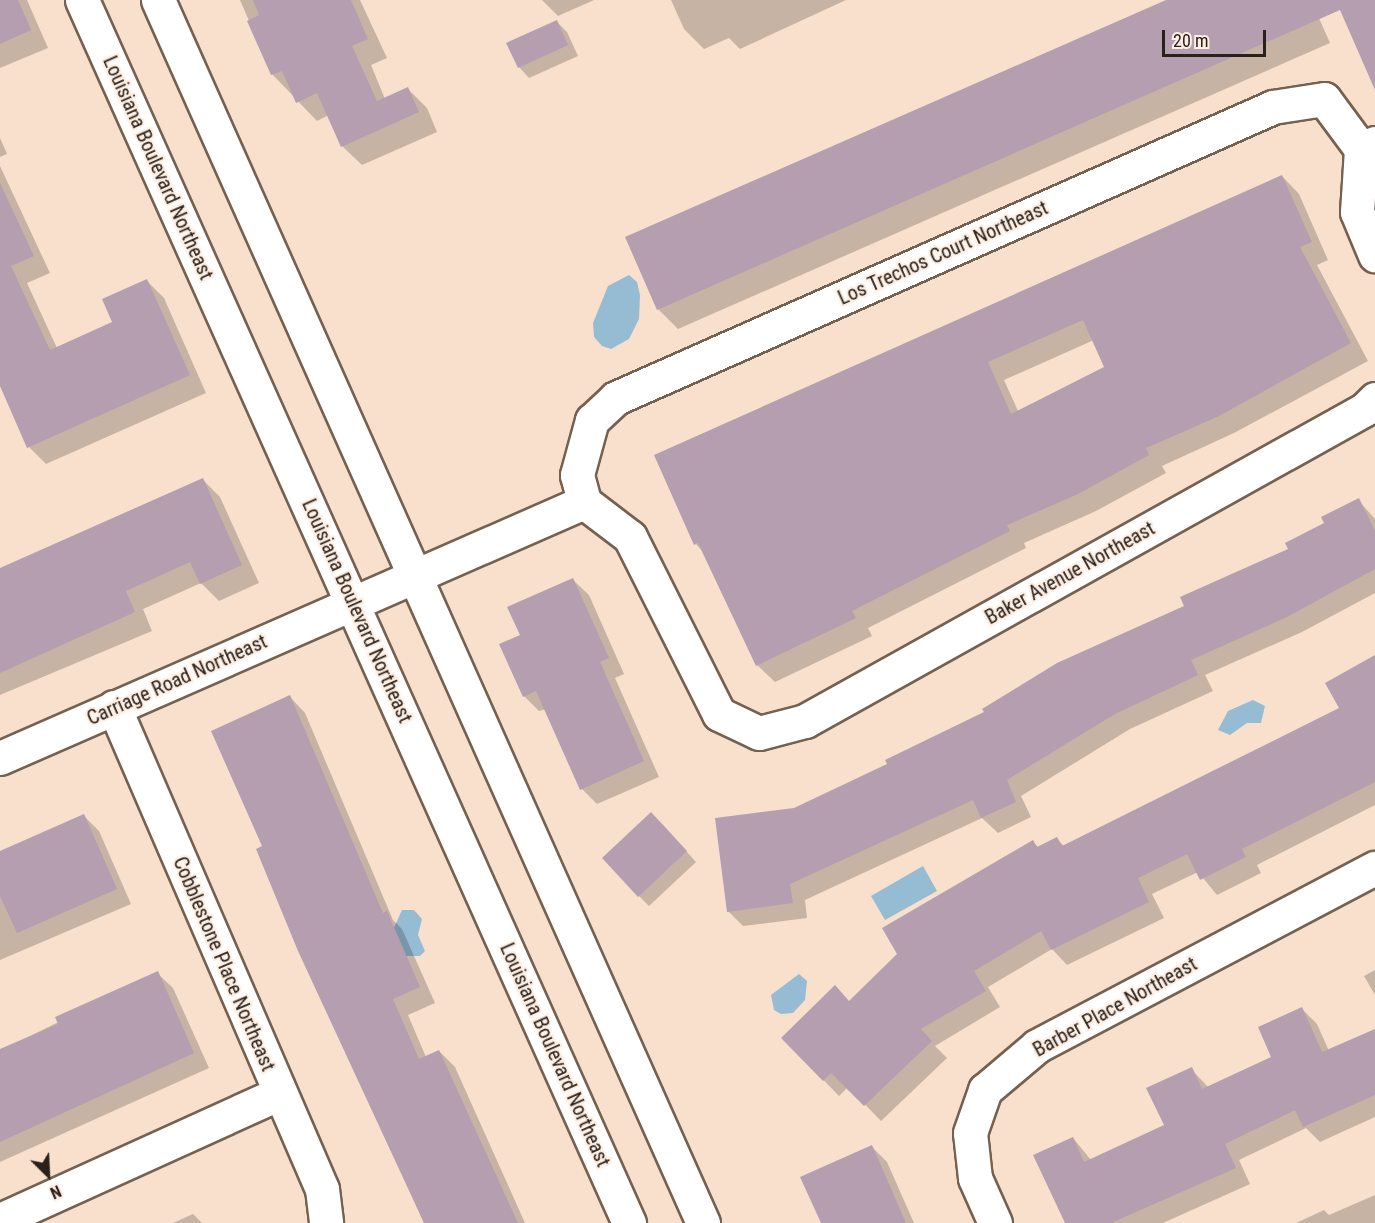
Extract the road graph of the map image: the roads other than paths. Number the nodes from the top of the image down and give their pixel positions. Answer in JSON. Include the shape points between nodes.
{"nodes":[{"id":1,"x":82,"y":0,"type":"edge"},
{"id":2,"x":158,"y":0,"type":"edge"},
{"id":3,"x":1368,"y":146,"type":"edge"},
{"id":4,"x":1375,"y":255,"type":"edge"},
{"id":5,"x":1375,"y":399,"type":"edge"},
{"id":6,"x":584,"y":502,"type":"junction"},
{"id":7,"x":415,"y":576,"type":"junction"},
{"id":8,"x":353,"y":602,"type":"junction"},
{"id":9,"x":114,"y":707,"type":"junction"},
{"id":10,"x":0,"y":758,"type":"edge"},
{"id":11,"x":1375,"y":868,"type":"edge"},
{"id":12,"x":280,"y":1093,"type":"junction"},
{"id":13,"x":0,"y":1220,"type":"edge"},
{"id":14,"x":326,"y":1223,"type":"edge"},
{"id":15,"x":629,"y":1223,"type":"edge"},
{"id":16,"x":703,"y":1223,"type":"edge"},
{"id":17,"x":995,"y":1223,"type":"edge"}],
"edges":[{"from":1,"to":8,"type":"street","name":"Louisiana Boulevard Northeast"},
{"from":2,"to":7,"type":"street"},
{"from":3,"to":4,"type":"street","via":[[1357,212]]},
{"from":3,"to":6,"type":"street","name":"Los Trechos Court Northeast","via":[[1324,99],[1273,106],[616,399],[592,420],[583,445],[577,475]]},
{"from":5,"to":6,"type":"street","name":"Baker Avenue Northeast","via":[[1365,409],[805,721],[759,733],[719,714],[630,537]]},
{"from":6,"to":7,"type":"street"},
{"from":7,"to":8,"type":"street","name":"Carriage Road Northeast"},
{"from":7,"to":16,"type":"street"},
{"from":8,"to":9,"type":"street","name":"Carriage Road Northeast"},
{"from":8,"to":15,"type":"street","name":"Louisiana Boulevard Northeast"},
{"from":9,"to":10,"type":"street","name":"Carriage Road Northeast"},
{"from":9,"to":12,"type":"street","name":"Cobblestone Place Northeast"},
{"from":11,"to":17,"type":"street","name":"Barber Place Northeast","via":[[1037,1046],[985,1090],[970,1133],[975,1178]]},
{"from":12,"to":13,"type":"street"},
{"from":12,"to":14,"type":"street","name":"Cobblestone Place Northeast","via":[[322,1189]]}]}
